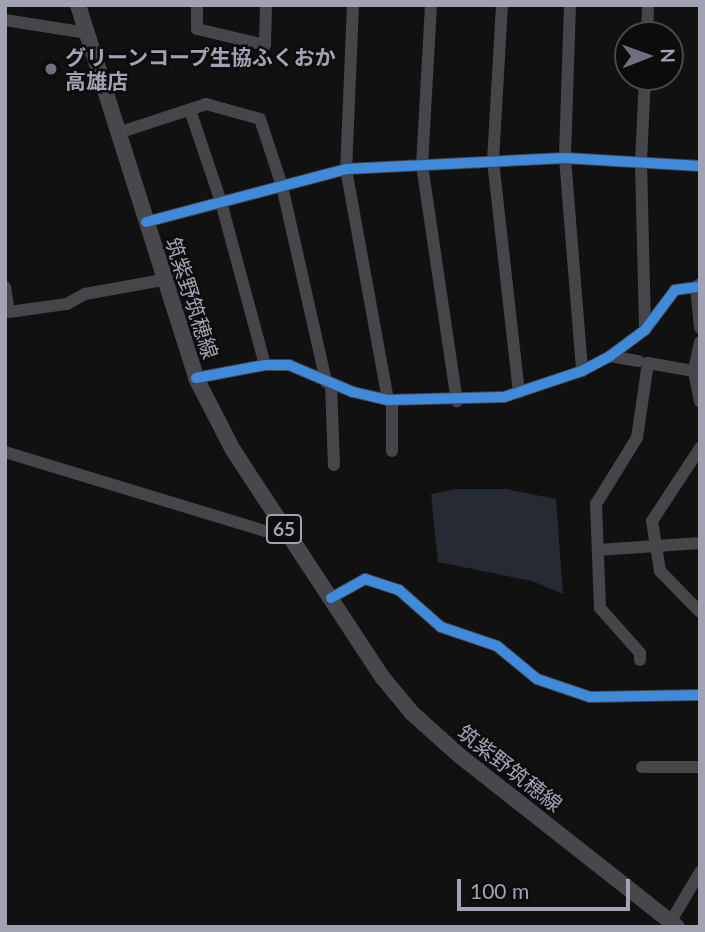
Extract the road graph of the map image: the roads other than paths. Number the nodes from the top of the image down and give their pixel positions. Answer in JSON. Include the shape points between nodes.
{"nodes":[{"id":1,"x":78,"y":5,"type":"edge"},
{"id":2,"x":197,"y":5,"type":"edge"},
{"id":3,"x":266,"y":5,"type":"edge"},
{"id":4,"x":431,"y":5,"type":"edge"},
{"id":5,"x":502,"y":5,"type":"edge"},
{"id":6,"x":570,"y":5,"type":"edge"},
{"id":7,"x":352,"y":6,"type":"edge"},
{"id":8,"x":5,"y":20,"type":"edge"},
{"id":9,"x":87,"y":33,"type":"junction"},
{"id":10,"x":644,"y":91,"type":"edge"},
{"id":11,"x":190,"y":110,"type":"junction"},
{"id":12,"x":118,"y":133,"type":"junction"},
{"id":13,"x":565,"y":158,"type":"junction"},
{"id":14,"x":493,"y":161,"type":"junction"},
{"id":15,"x":641,"y":163,"type":"junction"},
{"id":16,"x":422,"y":165,"type":"junction"},
{"id":17,"x":700,"y":166,"type":"edge"},
{"id":18,"x":346,"y":169,"type":"junction"},
{"id":19,"x":282,"y":186,"type":"junction"},
{"id":20,"x":221,"y":202,"type":"junction"},
{"id":21,"x":146,"y":222,"type":"junction"},
{"id":22,"x":163,"y":280,"type":"junction"},
{"id":23,"x":698,"y":286,"type":"edge"},
{"id":24,"x":5,"y":287,"type":"edge"},
{"id":25,"x":7,"y":312,"type":"edge"},
{"id":26,"x":700,"y":328,"type":"edge"},
{"id":27,"x":645,"y":330,"type":"junction"},
{"id":28,"x":700,"y":342,"type":"edge"},
{"id":29,"x":610,"y":356,"type":"junction"},
{"id":30,"x":639,"y":362,"type":"dead end"},
{"id":31,"x":265,"y":365,"type":"junction"},
{"id":32,"x":582,"y":371,"type":"junction"},
{"id":33,"x":694,"y":371,"type":"junction"},
{"id":34,"x":195,"y":378,"type":"junction"},
{"id":35,"x":329,"y":383,"type":"junction"},
{"id":36,"x":519,"y":393,"type":"junction"},
{"id":37,"x":390,"y":400,"type":"junction"},
{"id":38,"x":457,"y":401,"type":"junction"},
{"id":39,"x":700,"y":401,"type":"edge"},
{"id":40,"x":700,"y":448,"type":"edge"},
{"id":41,"x":392,"y":451,"type":"dead end"},
{"id":42,"x":5,"y":452,"type":"edge"},
{"id":43,"x":334,"y":465,"type":"dead end"},
{"id":44,"x":291,"y":539,"type":"junction"},
{"id":45,"x":700,"y":543,"type":"edge"},
{"id":46,"x":653,"y":548,"type":"junction"},
{"id":47,"x":598,"y":550,"type":"junction"},
{"id":48,"x":331,"y":598,"type":"junction"},
{"id":49,"x":700,"y":612,"type":"edge"},
{"id":50,"x":640,"y":660,"type":"dead end"},
{"id":51,"x":700,"y":695,"type":"edge"},
{"id":52,"x":700,"y":766,"type":"edge"},
{"id":53,"x":642,"y":767,"type":"dead end"},
{"id":54,"x":700,"y":872,"type":"edge"},
{"id":55,"x":674,"y":924,"type":"edge"}],
"edges":[{"from":1,"to":9,"type":"main road","name":"筑紫野筑穂線","number":"65"},
{"from":2,"to":3,"type":"street","via":[[197,29],[265,45]]},
{"from":4,"to":16,"type":"street"},
{"from":5,"to":14,"type":"street"},
{"from":6,"to":13,"type":"street"},
{"from":7,"to":18,"type":"street"},
{"from":8,"to":9,"type":"street"},
{"from":9,"to":12,"type":"main road","name":"筑紫野筑穂線","number":"65"},
{"from":10,"to":15,"type":"street"},
{"from":11,"to":12,"type":"street"},
{"from":11,"to":19,"type":"street","via":[[206,104],[260,119]]},
{"from":11,"to":20,"type":"street"},
{"from":12,"to":21,"type":"main road","name":"筑紫野筑穂線","number":"65"},
{"from":13,"to":14,"type":"street"},
{"from":13,"to":15,"type":"street"},
{"from":13,"to":32,"type":"street"},
{"from":14,"to":16,"type":"street"},
{"from":14,"to":36,"type":"street"},
{"from":15,"to":17,"type":"street"},
{"from":15,"to":27,"type":"street"},
{"from":16,"to":18,"type":"street"},
{"from":16,"to":38,"type":"street"},
{"from":18,"to":19,"type":"street"},
{"from":18,"to":37,"type":"street"},
{"from":19,"to":20,"type":"street"},
{"from":19,"to":35,"type":"street"},
{"from":20,"to":21,"type":"street"},
{"from":20,"to":31,"type":"street"},
{"from":21,"to":22,"type":"main road","name":"筑紫野筑穂線","number":"65"},
{"from":22,"to":25,"type":"street"},
{"from":22,"to":34,"type":"main road","name":"筑紫野筑穂線","number":"65"},
{"from":23,"to":26,"type":"street"},
{"from":23,"to":27,"type":"street","via":[[675,290]]},
{"from":24,"to":25,"type":"street"},
{"from":27,"to":29,"type":"street"},
{"from":28,"to":33,"type":"street"},
{"from":29,"to":30,"type":"street"},
{"from":29,"to":32,"type":"street"},
{"from":31,"to":34,"type":"street"},
{"from":31,"to":35,"type":"street","via":[[295,366]]},
{"from":32,"to":36,"type":"street"},
{"from":33,"to":39,"type":"street"},
{"from":33,"to":47,"type":"street","via":[[648,363],[637,438],[596,504]]},
{"from":34,"to":44,"type":"main road","name":"筑紫野筑穂線","number":"65","via":[[213,416]]},
{"from":35,"to":37,"type":"street"},
{"from":35,"to":43,"type":"street"},
{"from":36,"to":38,"type":"street"},
{"from":37,"to":38,"type":"street"},
{"from":37,"to":41,"type":"street"},
{"from":40,"to":46,"type":"street","via":[[652,521]]},
{"from":42,"to":44,"type":"street"},
{"from":44,"to":48,"type":"main road","name":"筑紫野筑穂線","number":"65"},
{"from":45,"to":46,"type":"street"},
{"from":46,"to":47,"type":"street"},
{"from":46,"to":49,"type":"street","via":[[660,571]]},
{"from":47,"to":50,"type":"street","via":[[600,608],[640,653]]},
{"from":48,"to":51,"type":"street","via":[[365,579],[399,590],[441,628],[496,646],[537,679],[590,697]]},
{"from":48,"to":55,"type":"main road","name":"筑紫野筑穂線","number":"65","via":[[383,678],[436,737]]},
{"from":52,"to":53,"type":"street"},
{"from":54,"to":55,"type":"street"}]}
